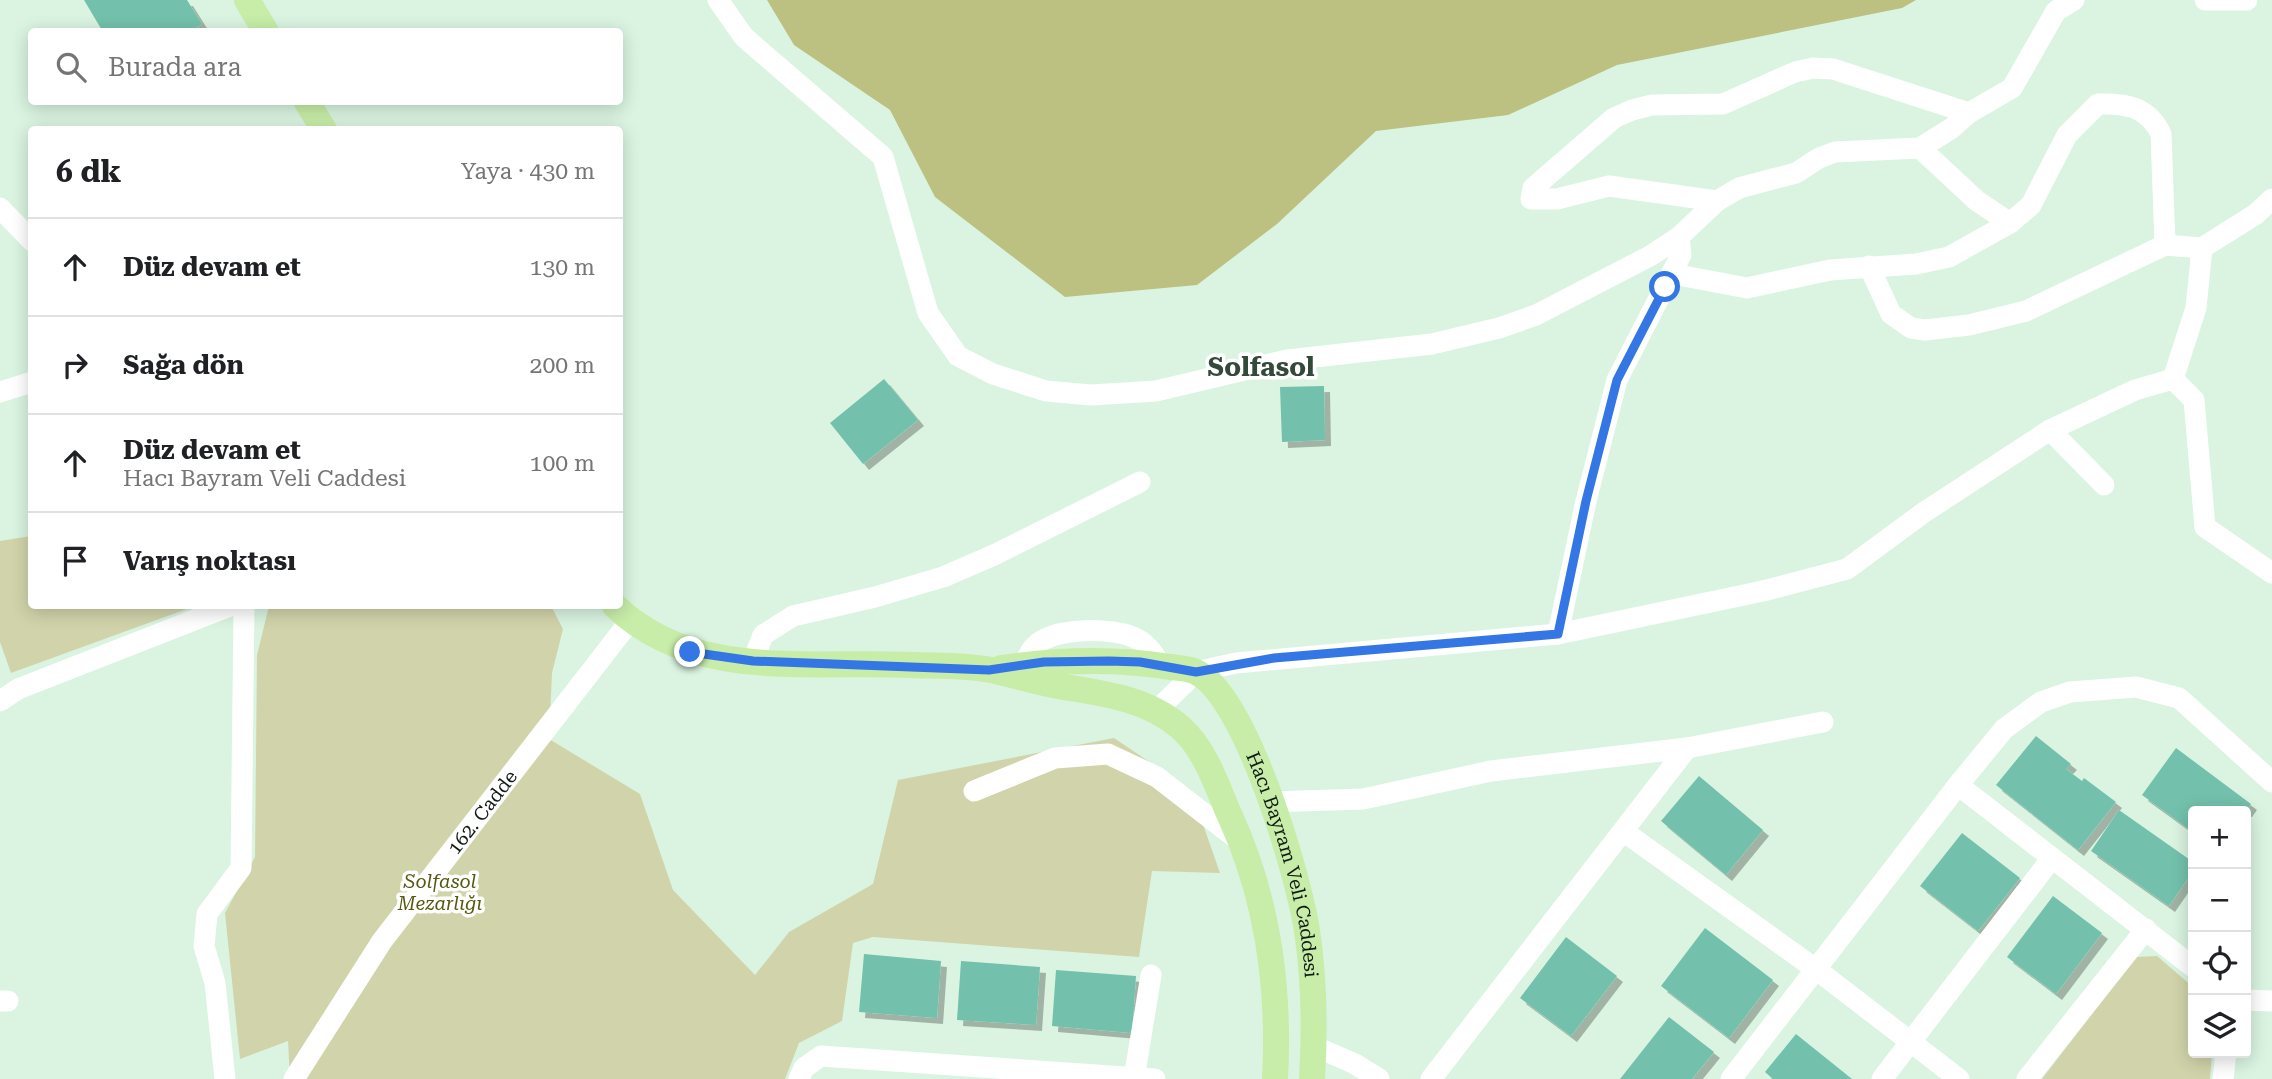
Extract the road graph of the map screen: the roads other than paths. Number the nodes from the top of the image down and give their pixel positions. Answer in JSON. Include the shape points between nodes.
{"nodes":[{"id":1,"x":247,"y":0,"type":"edge"},
{"id":2,"x":719,"y":0,"type":"edge"},
{"id":3,"x":2074,"y":0,"type":"edge"},
{"id":4,"x":2205,"y":0,"type":"edge"},
{"id":5,"x":2247,"y":0,"type":"edge"},
{"id":6,"x":264,"y":28,"type":"edge"},
{"id":7,"x":309,"y":105,"type":"edge"},
{"id":8,"x":1969,"y":113,"type":"junction"},
{"id":9,"x":322,"y":126,"type":"edge"},
{"id":10,"x":1920,"y":148,"type":"junction"},
{"id":11,"x":2272,"y":199,"type":"edge"},
{"id":12,"x":1717,"y":201,"type":"junction"},
{"id":13,"x":0,"y":208,"type":"edge"},
{"id":14,"x":2010,"y":223,"type":"junction"},
{"id":15,"x":28,"y":237,"type":"edge"},
{"id":16,"x":1679,"y":237,"type":"junction"},
{"id":17,"x":2165,"y":246,"type":"junction"},
{"id":18,"x":2202,"y":248,"type":"junction"},
{"id":19,"x":1869,"y":266,"type":"junction"},
{"id":20,"x":1673,"y":274,"type":"junction"},
{"id":21,"x":2173,"y":379,"type":"junction"},
{"id":22,"x":28,"y":383,"type":"edge"},
{"id":23,"x":0,"y":392,"type":"edge"},
{"id":24,"x":2050,"y":430,"type":"junction"},
{"id":25,"x":1140,"y":482,"type":"dead end"},
{"id":26,"x":2105,"y":485,"type":"dead end"},
{"id":27,"x":2272,"y":573,"type":"edge"},
{"id":28,"x":222,"y":609,"type":"edge"},
{"id":29,"x":244,"y":609,"type":"edge"},
{"id":30,"x":622,"y":613,"type":"edge"},
{"id":31,"x":1558,"y":634,"type":"junction"},
{"id":32,"x":753,"y":661,"type":"junction"},
{"id":33,"x":989,"y":670,"type":"junction"},
{"id":34,"x":1196,"y":672,"type":"junction"},
{"id":35,"x":0,"y":701,"type":"edge"},
{"id":36,"x":1156,"y":711,"type":"junction"},
{"id":37,"x":1823,"y":722,"type":"dead end"},
{"id":38,"x":1687,"y":748,"type":"junction"},
{"id":39,"x":2272,"y":782,"type":"edge"},
{"id":40,"x":1958,"y":785,"type":"junction"},
{"id":41,"x":974,"y":791,"type":"dead end"},
{"id":42,"x":1270,"y":802,"type":"junction"},
{"id":43,"x":1623,"y":831,"type":"junction"},
{"id":44,"x":1242,"y":843,"type":"junction"},
{"id":45,"x":2052,"y":858,"type":"junction"},
{"id":46,"x":2146,"y":929,"type":"junction"},
{"id":47,"x":2188,"y":963,"type":"edge"},
{"id":48,"x":1817,"y":971,"type":"junction"},
{"id":49,"x":1151,"y":975,"type":"dead end"},
{"id":50,"x":2251,"y":1000,"type":"edge"},
{"id":51,"x":2272,"y":1001,"type":"edge"},
{"id":52,"x":1911,"y":1042,"type":"junction"},
{"id":53,"x":1314,"y":1046,"type":"junction"},
{"id":54,"x":2225,"y":1058,"type":"edge"},
{"id":55,"x":1141,"y":1078,"type":"edge"},
{"id":56,"x":225,"y":1079,"type":"edge"},
{"id":57,"x":294,"y":1079,"type":"edge"},
{"id":58,"x":799,"y":1079,"type":"edge"},
{"id":59,"x":1275,"y":1079,"type":"edge"},
{"id":60,"x":1312,"y":1079,"type":"edge"},
{"id":61,"x":1379,"y":1079,"type":"edge"},
{"id":62,"x":1431,"y":1079,"type":"edge"},
{"id":63,"x":1731,"y":1079,"type":"edge"},
{"id":64,"x":1882,"y":1079,"type":"edge"},
{"id":65,"x":1959,"y":1079,"type":"edge"},
{"id":66,"x":2027,"y":1079,"type":"edge"},
{"id":67,"x":2223,"y":1079,"type":"edge"}],
"edges":[{"from":1,"to":6,"type":"main road"},
{"from":2,"to":16,"type":"street","via":[[744,37],[883,157],[928,313],[958,356],[993,374],[1046,391],[1091,395],[1156,391],[1287,360],[1461,338],[1536,315]]},
{"from":3,"to":8,"type":"street","via":[[2056,11],[2012,88]]},
{"from":4,"to":5,"type":"street"},
{"from":7,"to":9,"type":"main road"},
{"from":8,"to":10,"type":"street"},
{"from":8,"to":12,"type":"street","via":[[1833,69],[1795,72],[1723,104],[1652,105],[1614,118],[1533,188],[1531,199],[1557,199],[1609,186]]},
{"from":10,"to":12,"type":"street","via":[[1835,152],[1796,173],[1748,185]]},
{"from":10,"to":14,"type":"street","via":[[1977,201]]},
{"from":11,"to":18,"type":"street"},
{"from":12,"to":16,"type":"street"},
{"from":13,"to":15,"type":"street"},
{"from":14,"to":17,"type":"street","via":[[2031,205],[2067,135],[2082,117],[2098,104],[2119,103],[2144,111],[2161,134]]},
{"from":14,"to":19,"type":"street","via":[[1949,257]]},
{"from":16,"to":20,"type":"street","via":[[1681,255]]},
{"from":17,"to":18,"type":"street"},
{"from":17,"to":19,"type":"street","via":[[2026,311],[1925,330],[1911,328],[1891,314]]},
{"from":18,"to":21,"type":"street","via":[[2196,308]]},
{"from":19,"to":20,"type":"street","via":[[1748,288]]},
{"from":20,"to":31,"type":"street","via":[[1617,380]]},
{"from":21,"to":24,"type":"street","via":[[2135,390]]},
{"from":21,"to":27,"type":"street","via":[[2194,400],[2205,527]]},
{"from":22,"to":23,"type":"street"},
{"from":24,"to":26,"type":"street"},
{"from":24,"to":31,"type":"street","via":[[1847,569]]},
{"from":25,"to":32,"type":"street","via":[[943,577],[793,616],[763,635]]},
{"from":28,"to":35,"type":"street"},
{"from":29,"to":56,"type":"street","via":[[241,868],[206,914],[204,946],[215,983]]},
{"from":30,"to":32,"type":"main road","via":[[664,642],[690,652]]},
{"from":30,"to":57,"type":"street","name":"162. Cadde","via":[[383,941]]},
{"from":31,"to":34,"type":"street","via":[[1274,658]]},
{"from":32,"to":33,"type":"main road"},
{"from":33,"to":34,"type":"main road","via":[[1109,661]]},
{"from":33,"to":36,"type":"main road","via":[[1118,695]]},
{"from":34,"to":36,"type":"street"},
{"from":34,"to":42,"type":"main road","name":"Hacı Bayram Veli Caddesi","via":[[1220,693],[1236,718]]},
{"from":36,"to":44,"type":"main road","via":[[1182,729],[1200,751]]},
{"from":37,"to":38,"type":"street"},
{"from":38,"to":42,"type":"street","via":[[1491,771],[1363,799]]},
{"from":38,"to":43,"type":"street"},
{"from":39,"to":40,"type":"street","via":[[2179,698],[2136,687],[2070,692],[2041,702],[2004,729]]},
{"from":40,"to":45,"type":"street"},
{"from":40,"to":48,"type":"street"},
{"from":41,"to":44,"type":"street","via":[[1055,758],[1108,754],[1157,777]]},
{"from":42,"to":53,"type":"main road","name":"Hacı Bayram Veli Caddesi","via":[[1307,930]]},
{"from":43,"to":48,"type":"street"},
{"from":43,"to":62,"type":"street"},
{"from":44,"to":59,"type":"main road","via":[[1269,937],[1278,1028]]},
{"from":45,"to":46,"type":"street"},
{"from":45,"to":52,"type":"street"},
{"from":46,"to":47,"type":"street"},
{"from":46,"to":66,"type":"street"},
{"from":48,"to":52,"type":"street"},
{"from":48,"to":63,"type":"street"},
{"from":49,"to":55,"type":"street"},
{"from":50,"to":51,"type":"street"},
{"from":52,"to":64,"type":"street"},
{"from":52,"to":65,"type":"street"},
{"from":53,"to":60,"type":"main road","name":"Hacı Bayram Veli Caddesi"},
{"from":53,"to":61,"type":"street"},
{"from":54,"to":67,"type":"street"},
{"from":55,"to":58,"type":"street","via":[[821,1056],[804,1068]]}]}
